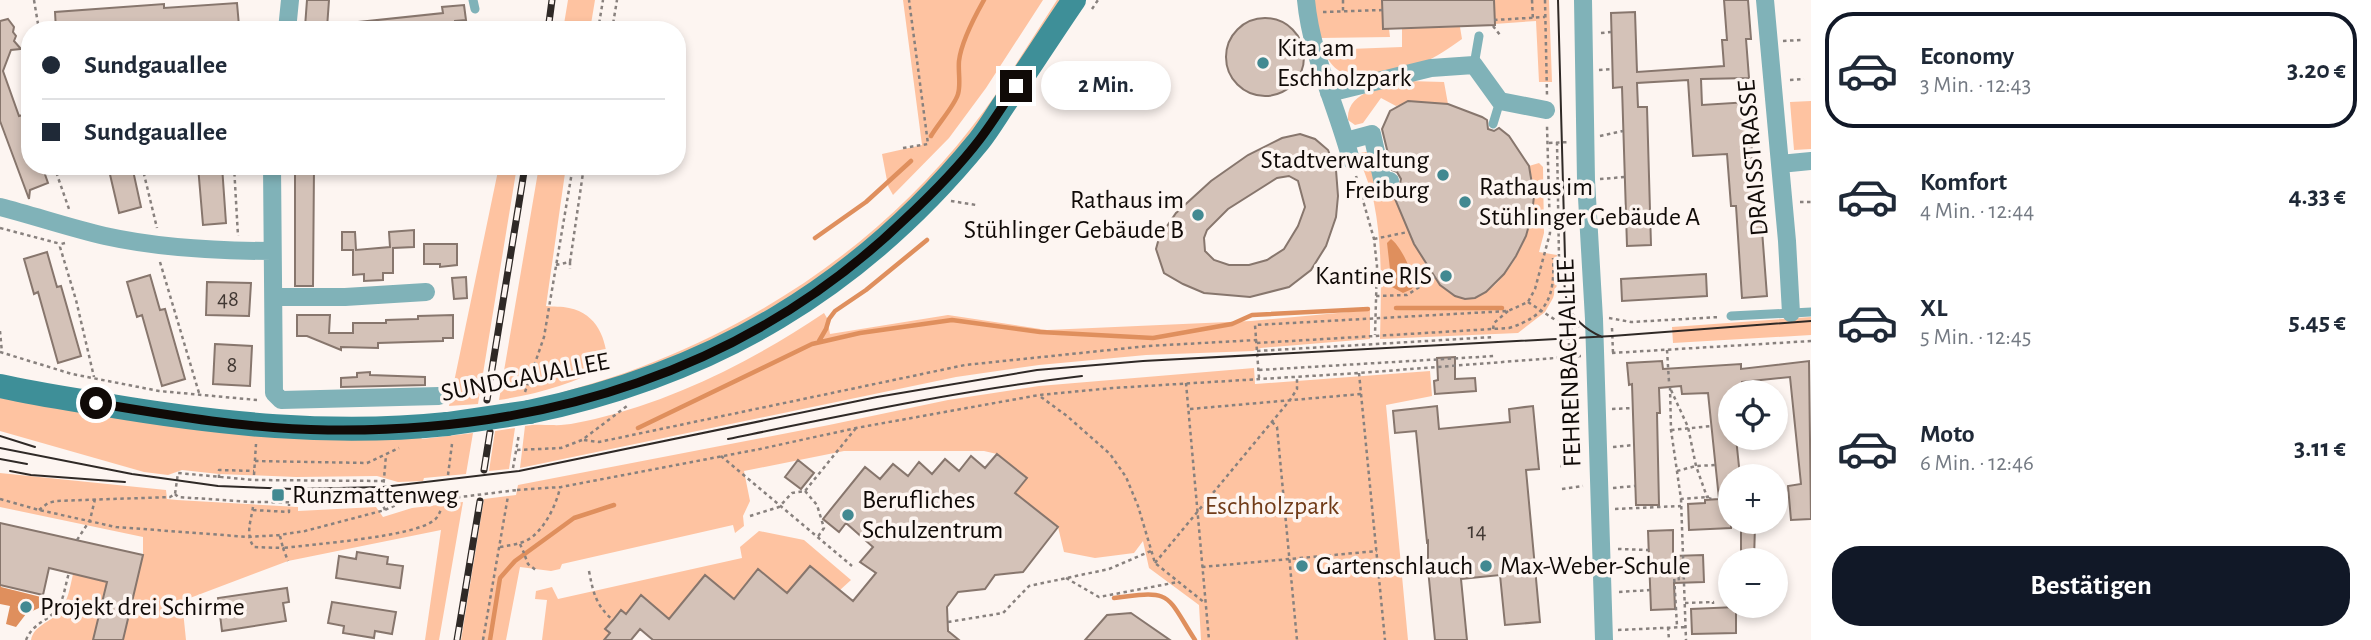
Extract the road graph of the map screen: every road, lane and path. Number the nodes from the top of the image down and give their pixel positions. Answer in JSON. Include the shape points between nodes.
{"nodes":[{"id":1,"x":34,"y":0,"type":"edge"},
{"id":2,"x":290,"y":0,"type":"edge"},
{"id":3,"x":603,"y":0,"type":"edge"},
{"id":4,"x":617,"y":0,"type":"edge"},
{"id":5,"x":909,"y":0,"type":"edge"},
{"id":6,"x":1074,"y":0,"type":"edge"},
{"id":7,"x":1343,"y":0,"type":"edge"},
{"id":8,"x":1532,"y":0,"type":"edge"},
{"id":9,"x":1545,"y":0,"type":"edge"},
{"id":10,"x":1583,"y":0,"type":"edge"},
{"id":11,"x":1765,"y":0,"type":"edge"},
{"id":12,"x":1307,"y":6,"type":"edge"},
{"id":13,"x":1383,"y":10,"type":"dead end"},
{"id":14,"x":1343,"y":11,"type":"junction"},
{"id":15,"x":1545,"y":17,"type":"junction"},
{"id":16,"x":1494,"y":20,"type":"dead end"},
{"id":17,"x":1533,"y":20,"type":"junction"},
{"id":18,"x":38,"y":21,"type":"edge"},
{"id":19,"x":288,"y":21,"type":"edge"},
{"id":20,"x":600,"y":21,"type":"edge"},
{"id":21,"x":614,"y":21,"type":"edge"},
{"id":22,"x":1493,"y":26,"type":"dead end"},
{"id":23,"x":1500,"y":35,"type":"dead end"},
{"id":24,"x":1479,"y":36,"type":"dead end"},
{"id":25,"x":1474,"y":65,"type":"junction"},
{"id":26,"x":1329,"y":93,"type":"junction"},
{"id":27,"x":1500,"y":101,"type":"junction"},
{"id":28,"x":1546,"y":110,"type":"junction"},
{"id":29,"x":1493,"y":124,"type":"dead end"},
{"id":30,"x":1618,"y":131,"type":"dead end"},
{"id":31,"x":1623,"y":131,"type":"dead end"},
{"id":32,"x":1346,"y":141,"type":"junction"},
{"id":33,"x":1586,"y":141,"type":"junction"},
{"id":34,"x":1557,"y":142,"type":"junction"},
{"id":35,"x":1549,"y":143,"type":"junction"},
{"id":36,"x":903,"y":148,"type":"dead end"},
{"id":37,"x":1351,"y":160,"type":"joint"},
{"id":38,"x":1811,"y":161,"type":"edge"},
{"id":39,"x":1780,"y":164,"type":"junction"},
{"id":40,"x":57,"y":175,"type":"edge"},
{"id":41,"x":144,"y":175,"type":"edge"},
{"id":42,"x":235,"y":175,"type":"edge"},
{"id":43,"x":272,"y":175,"type":"edge"},
{"id":44,"x":582,"y":175,"type":"edge"},
{"id":45,"x":571,"y":177,"type":"joint"},
{"id":46,"x":1619,"y":177,"type":"dead end"},
{"id":47,"x":1625,"y":177,"type":"dead end"},
{"id":48,"x":582,"y":178,"type":"junction"},
{"id":49,"x":1390,"y":181,"type":"dead end"},
{"id":50,"x":951,"y":201,"type":"dead end"},
{"id":51,"x":976,"y":205,"type":"dead end"},
{"id":52,"x":0,"y":207,"type":"edge"},
{"id":53,"x":1620,"y":223,"type":"dead end"},
{"id":54,"x":1626,"y":223,"type":"dead end"},
{"id":55,"x":68,"y":226,"type":"junction"},
{"id":56,"x":0,"y":228,"type":"edge"},
{"id":57,"x":1408,"y":232,"type":"dead end"},
{"id":58,"x":1374,"y":239,"type":"junction"},
{"id":59,"x":61,"y":244,"type":"junction"},
{"id":60,"x":158,"y":244,"type":"junction"},
{"id":61,"x":239,"y":251,"type":"junction"},
{"id":62,"x":272,"y":251,"type":"junction"},
{"id":63,"x":1553,"y":258,"type":"dead end"},
{"id":64,"x":1559,"y":258,"type":"dead end"},
{"id":65,"x":570,"y":262,"type":"junction"},
{"id":66,"x":556,"y":265,"type":"junction"},
{"id":67,"x":570,"y":270,"type":"dead end"},
{"id":68,"x":1435,"y":277,"type":"dead end"},
{"id":69,"x":426,"y":292,"type":"dead end"},
{"id":70,"x":1376,"y":296,"type":"junction"},
{"id":71,"x":274,"y":297,"type":"junction"},
{"id":72,"x":1528,"y":302,"type":"junction"},
{"id":73,"x":1508,"y":311,"type":"junction"},
{"id":74,"x":1541,"y":311,"type":"junction"},
{"id":75,"x":1811,"y":312,"type":"edge"},
{"id":76,"x":1791,"y":313,"type":"junction"},
{"id":77,"x":1731,"y":316,"type":"joint"},
{"id":78,"x":1375,"y":319,"type":"junction"},
{"id":79,"x":1594,"y":319,"type":"junction"},
{"id":80,"x":1493,"y":329,"type":"junction"},
{"id":81,"x":0,"y":331,"type":"edge"},
{"id":82,"x":1413,"y":334,"type":"junction"},
{"id":83,"x":1375,"y":336,"type":"junction"},
{"id":84,"x":1494,"y":337,"type":"dead end"},
{"id":85,"x":1349,"y":338,"type":"junction"},
{"id":86,"x":1811,"y":341,"type":"edge"},
{"id":87,"x":1257,"y":342,"type":"junction"},
{"id":88,"x":1413,"y":342,"type":"junction"},
{"id":89,"x":1349,"y":345,"type":"junction"},
{"id":90,"x":1667,"y":350,"type":"junction"},
{"id":91,"x":1258,"y":351,"type":"junction"},
{"id":92,"x":1,"y":352,"type":"edge"},
{"id":93,"x":1594,"y":355,"type":"junction"},
{"id":94,"x":1495,"y":356,"type":"dead end"},
{"id":95,"x":1569,"y":358,"type":"junction"},
{"id":96,"x":1259,"y":370,"type":"junction"},
{"id":97,"x":1359,"y":373,"type":"junction"},
{"id":98,"x":1297,"y":377,"type":"junction"},
{"id":99,"x":94,"y":378,"type":"junction"},
{"id":100,"x":1259,"y":378,"type":"junction"},
{"id":101,"x":1670,"y":382,"type":"dead end"},
{"id":102,"x":1186,"y":383,"type":"junction"},
{"id":103,"x":0,"y":386,"type":"edge"},
{"id":104,"x":199,"y":394,"type":"junction"},
{"id":105,"x":1361,"y":394,"type":"junction"},
{"id":106,"x":1039,"y":395,"type":"junction"},
{"id":107,"x":439,"y":396,"type":"dead end"},
{"id":108,"x":257,"y":400,"type":"dead end"},
{"id":109,"x":1290,"y":400,"type":"junction"},
{"id":110,"x":1189,"y":409,"type":"junction"},
{"id":111,"x":524,"y":411,"type":"junction"},
{"id":112,"x":618,"y":413,"type":"dead end"},
{"id":113,"x":1272,"y":422,"type":"junction"},
{"id":114,"x":1712,"y":426,"type":"dead end"},
{"id":115,"x":1688,"y":427,"type":"junction"},
{"id":116,"x":856,"y":428,"type":"junction"},
{"id":117,"x":1671,"y":430,"type":"junction"},
{"id":118,"x":450,"y":431,"type":"junction"},
{"id":119,"x":256,"y":438,"type":"dead end"},
{"id":120,"x":582,"y":440,"type":"junction"},
{"id":121,"x":517,"y":450,"type":"junction"},
{"id":122,"x":720,"y":456,"type":"junction"},
{"id":123,"x":255,"y":461,"type":"junction"},
{"id":124,"x":1570,"y":465,"type":"dead end"},
{"id":125,"x":1716,"y":465,"type":"dead end"},
{"id":126,"x":1560,"y":466,"type":"dead end"},
{"id":127,"x":1696,"y":466,"type":"junction"},
{"id":128,"x":513,"y":468,"type":"dead end"},
{"id":129,"x":1677,"y":471,"type":"junction"},
{"id":130,"x":448,"y":475,"type":"dead end"},
{"id":131,"x":219,"y":478,"type":"junction"},
{"id":132,"x":384,"y":481,"type":"junction"},
{"id":133,"x":561,"y":487,"type":"junction"},
{"id":134,"x":1572,"y":488,"type":"dead end"},
{"id":135,"x":1562,"y":489,"type":"dead end"},
{"id":136,"x":804,"y":491,"type":"junction"},
{"id":137,"x":175,"y":494,"type":"junction"},
{"id":138,"x":508,"y":496,"type":"dead end"},
{"id":139,"x":0,"y":499,"type":"edge"},
{"id":140,"x":95,"y":499,"type":"junction"},
{"id":141,"x":1681,"y":499,"type":"junction"},
{"id":142,"x":289,"y":503,"type":"junction"},
{"id":143,"x":382,"y":503,"type":"junction"},
{"id":144,"x":1681,"y":506,"type":"junction"},
{"id":145,"x":779,"y":507,"type":"junction"},
{"id":146,"x":442,"y":508,"type":"dead end"},
{"id":147,"x":1600,"y":509,"type":"junction"},
{"id":148,"x":39,"y":510,"type":"junction"},
{"id":149,"x":385,"y":510,"type":"junction"},
{"id":150,"x":1198,"y":513,"type":"junction"},
{"id":151,"x":750,"y":516,"type":"dead end"},
{"id":152,"x":90,"y":520,"type":"junction"},
{"id":153,"x":279,"y":536,"type":"junction"},
{"id":154,"x":249,"y":537,"type":"junction"},
{"id":155,"x":817,"y":538,"type":"junction"},
{"id":156,"x":76,"y":540,"type":"dead end"},
{"id":157,"x":520,"y":544,"type":"junction"},
{"id":158,"x":500,"y":547,"type":"junction"},
{"id":159,"x":284,"y":548,"type":"junction"},
{"id":160,"x":1601,"y":549,"type":"junction"},
{"id":161,"x":1648,"y":550,"type":"dead end"},
{"id":162,"x":1152,"y":551,"type":"junction"},
{"id":163,"x":1377,"y":551,"type":"junction"},
{"id":164,"x":1674,"y":558,"type":"dead end"},
{"id":165,"x":1288,"y":559,"type":"junction"},
{"id":166,"x":288,"y":561,"type":"dead end"},
{"id":167,"x":1155,"y":563,"type":"junction"},
{"id":168,"x":852,"y":566,"type":"dead end"},
{"id":169,"x":1202,"y":567,"type":"junction"},
{"id":170,"x":537,"y":571,"type":"dead end"},
{"id":171,"x":589,"y":571,"type":"dead end"},
{"id":172,"x":69,"y":573,"type":"dead end"},
{"id":173,"x":1683,"y":573,"type":"junction"},
{"id":174,"x":1066,"y":578,"type":"junction"},
{"id":175,"x":1681,"y":580,"type":"dead end"},
{"id":176,"x":1178,"y":582,"type":"junction"},
{"id":177,"x":1650,"y":590,"type":"dead end"},
{"id":178,"x":1602,"y":593,"type":"junction"},
{"id":179,"x":1205,"y":603,"type":"junction"},
{"id":180,"x":1684,"y":603,"type":"junction"},
{"id":181,"x":1713,"y":604,"type":"dead end"},
{"id":182,"x":613,"y":620,"type":"dead end"},
{"id":183,"x":948,"y":622,"type":"dead end"},
{"id":184,"x":1668,"y":627,"type":"junction"},
{"id":185,"x":1677,"y":627,"type":"junction"},
{"id":186,"x":1685,"y":627,"type":"junction"},
{"id":187,"x":1604,"y":635,"type":"edge"},
{"id":188,"x":26,"y":640,"type":"edge"},
{"id":189,"x":483,"y":640,"type":"edge"},
{"id":190,"x":1209,"y":640,"type":"edge"},
{"id":191,"x":1297,"y":640,"type":"edge"},
{"id":192,"x":1385,"y":640,"type":"edge"},
{"id":193,"x":1669,"y":640,"type":"edge"},
{"id":194,"x":1686,"y":640,"type":"edge"}],
"edges":[{"from":1,"to":18,"type":"path"},
{"from":2,"to":19,"type":"street"},
{"from":3,"to":20,"type":"path"},
{"from":4,"to":21,"type":"path"},
{"from":5,"to":36,"type":"path","via":[[928,144]]},
{"from":6,"to":111,"type":"street","name":"SUNDGAUALLEE","via":[[980,139],[877,247],[822,289],[779,318],[673,371],[578,402]]},
{"from":7,"to":14,"type":"path"},
{"from":8,"to":17,"type":"path"},
{"from":9,"to":15,"type":"path"},
{"from":10,"to":33,"type":"street","name":"FEHRENBACHALLEE"},
{"from":11,"to":39,"type":"street","name":"DRAISSTRASSE"},
{"from":12,"to":14,"type":"path"},
{"from":12,"to":26,"type":"street"},
{"from":13,"to":14,"type":"path"},
{"from":15,"to":17,"type":"path"},
{"from":15,"to":28,"type":"path"},
{"from":16,"to":17,"type":"path"},
{"from":22,"to":23,"type":"path"},
{"from":24,"to":25,"type":"lane"},
{"from":25,"to":26,"type":"street","via":[[1431,68]]},
{"from":25,"to":27,"type":"street"},
{"from":26,"to":32,"type":"street"},
{"from":27,"to":28,"type":"street"},
{"from":27,"to":29,"type":"lane"},
{"from":28,"to":35,"type":"path"},
{"from":30,"to":31,"type":"path"},
{"from":32,"to":37,"type":"street"},
{"from":32,"to":49,"type":"street","via":[[1372,134],[1383,183]]},
{"from":33,"to":34,"type":"path"},
{"from":33,"to":79,"type":"street","name":"FEHRENBACHALLEE"},
{"from":34,"to":35,"type":"path"},
{"from":34,"to":64,"type":"path"},
{"from":35,"to":72,"type":"path","via":[[1550,233]]},
{"from":37,"to":58,"type":"path"},
{"from":38,"to":39,"type":"street"},
{"from":39,"to":76,"type":"street","name":"DRAISSTRASSE"},
{"from":40,"to":55,"type":"path","via":[[70,213]]},
{"from":41,"to":60,"type":"path"},
{"from":42,"to":61,"type":"path"},
{"from":43,"to":62,"type":"street"},
{"from":44,"to":48,"type":"path"},
{"from":45,"to":48,"type":"path"},
{"from":45,"to":66,"type":"path"},
{"from":46,"to":47,"type":"path"},
{"from":48,"to":65,"type":"path"},
{"from":50,"to":51,"type":"path"},
{"from":52,"to":55,"type":"street"},
{"from":53,"to":54,"type":"path"},
{"from":55,"to":59,"type":"path","via":[[65,245]]},
{"from":55,"to":60,"type":"street"},
{"from":56,"to":59,"type":"path"},
{"from":57,"to":58,"type":"path"},
{"from":58,"to":70,"type":"path"},
{"from":59,"to":99,"type":"path"},
{"from":60,"to":61,"type":"street"},
{"from":60,"to":104,"type":"path"},
{"from":61,"to":62,"type":"street"},
{"from":62,"to":71,"type":"street"},
{"from":63,"to":74,"type":"path","via":[[1552,291]]},
{"from":65,"to":66,"type":"path"},
{"from":65,"to":67,"type":"path"},
{"from":66,"to":111,"type":"path","via":[[544,337]]},
{"from":68,"to":70,"type":"path","via":[[1407,295]]},
{"from":69,"to":71,"type":"street"},
{"from":70,"to":78,"type":"path"},
{"from":71,"to":107,"type":"street","via":[[274,393],[281,400]]},
{"from":72,"to":73,"type":"path"},
{"from":72,"to":74,"type":"path"},
{"from":73,"to":78,"type":"path"},
{"from":73,"to":80,"type":"path"},
{"from":74,"to":80,"type":"path","via":[[1523,324]]},
{"from":74,"to":95,"type":"path","via":[[1569,329]]},
{"from":75,"to":76,"type":"lane"},
{"from":76,"to":77,"type":"lane"},
{"from":77,"to":79,"type":"path","via":[[1631,322]]},
{"from":78,"to":83,"type":"path"},
{"from":78,"to":87,"type":"path","via":[[1255,325]]},
{"from":79,"to":93,"type":"street","name":"FEHRENBACHALLEE"},
{"from":80,"to":82,"type":"path"},
{"from":81,"to":92,"type":"path"},
{"from":82,"to":83,"type":"path"},
{"from":82,"to":88,"type":"path"},
{"from":83,"to":85,"type":"path"},
{"from":84,"to":88,"type":"path"},
{"from":85,"to":87,"type":"path"},
{"from":85,"to":89,"type":"path"},
{"from":86,"to":90,"type":"path"},
{"from":87,"to":91,"type":"path"},
{"from":87,"to":120,"type":"path","via":[[1148,346],[965,365],[599,442]]},
{"from":88,"to":89,"type":"path"},
{"from":89,"to":91,"type":"path"},
{"from":90,"to":93,"type":"path"},
{"from":90,"to":101,"type":"path"},
{"from":91,"to":96,"type":"path"},
{"from":92,"to":99,"type":"path"},
{"from":93,"to":95,"type":"path"},
{"from":93,"to":147,"type":"street","name":"FEHRENBACHALLEE"},
{"from":94,"to":96,"type":"path"},
{"from":95,"to":97,"type":"path"},
{"from":96,"to":100,"type":"path"},
{"from":97,"to":98,"type":"path"},
{"from":97,"to":105,"type":"path"},
{"from":98,"to":100,"type":"path"},
{"from":98,"to":109,"type":"path"},
{"from":99,"to":104,"type":"path"},
{"from":100,"to":102,"type":"path"},
{"from":102,"to":106,"type":"path"},
{"from":102,"to":110,"type":"path"},
{"from":103,"to":118,"type":"street","name":"SUNDGAUALLEE","via":[[172,416],[266,426]]},
{"from":104,"to":108,"type":"path"},
{"from":105,"to":109,"type":"path"},
{"from":105,"to":163,"type":"path"},
{"from":106,"to":116,"type":"path"},
{"from":106,"to":162,"type":"path","via":[[1110,454],[1126,477]]},
{"from":109,"to":110,"type":"path"},
{"from":109,"to":113,"type":"path"},
{"from":110,"to":150,"type":"path"},
{"from":111,"to":118,"type":"street","name":"SUNDGAUALLEE","bridge":true},
{"from":111,"to":121,"type":"path"},
{"from":112,"to":120,"type":"path"},
{"from":113,"to":150,"type":"path"},
{"from":113,"to":165,"type":"path","via":[[1277,427]]},
{"from":114,"to":115,"type":"path"},
{"from":115,"to":117,"type":"path"},
{"from":115,"to":117,"type":"path","via":[[1670,387]]},
{"from":115,"to":127,"type":"path"},
{"from":116,"to":122,"type":"path"},
{"from":116,"to":136,"type":"path"},
{"from":117,"to":129,"type":"path"},
{"from":118,"to":130,"type":"path"},
{"from":119,"to":123,"type":"path"},
{"from":120,"to":121,"type":"path","via":[[561,447]]},
{"from":121,"to":128,"type":"path"},
{"from":122,"to":133,"type":"path"},
{"from":122,"to":145,"type":"path"},
{"from":123,"to":131,"type":"path","via":[[254,473],[219,471]]},
{"from":123,"to":132,"type":"path","via":[[367,463],[386,454]]},
{"from":124,"to":126,"type":"path"},
{"from":125,"to":127,"type":"path"},
{"from":127,"to":129,"type":"path"},
{"from":127,"to":141,"type":"path","via":[[1709,498]]},
{"from":129,"to":141,"type":"path"},
{"from":131,"to":132,"type":"path"},
{"from":131,"to":137,"type":"path","via":[[178,473]]},
{"from":132,"to":143,"type":"path"},
{"from":133,"to":149,"type":"path","bridge":true,"via":[[398,504]]},
{"from":133,"to":157,"type":"path","via":[[545,521]]},
{"from":134,"to":135,"type":"path"},
{"from":136,"to":145,"type":"path","via":[[792,493]]},
{"from":136,"to":155,"type":"path","via":[[817,505],[824,528]]},
{"from":137,"to":140,"type":"path"},
{"from":137,"to":142,"type":"path"},
{"from":138,"to":158,"type":"path"},
{"from":139,"to":148,"type":"path"},
{"from":140,"to":148,"type":"path","via":[[56,501]]},
{"from":140,"to":152,"type":"path"},
{"from":141,"to":144,"type":"path"},
{"from":142,"to":143,"type":"path"},
{"from":142,"to":154,"type":"path","via":[[289,512],[253,509]]},
{"from":143,"to":149,"type":"path"},
{"from":144,"to":147,"type":"path"},
{"from":144,"to":173,"type":"path"},
{"from":145,"to":151,"type":"path"},
{"from":145,"to":155,"type":"path"},
{"from":146,"to":159,"type":"path","via":[[425,526]]},
{"from":147,"to":160,"type":"street","name":"FEHRENBACHALLEE"},
{"from":148,"to":152,"type":"path"},
{"from":149,"to":153,"type":"path"},
{"from":150,"to":167,"type":"path"},
{"from":150,"to":169,"type":"path"},
{"from":152,"to":154,"type":"path","via":[[116,527]]},
{"from":152,"to":156,"type":"path"},
{"from":153,"to":154,"type":"path"},
{"from":153,"to":159,"type":"path"},
{"from":154,"to":159,"type":"path","via":[[254,547]]},
{"from":155,"to":168,"type":"path"},
{"from":157,"to":158,"type":"path"},
{"from":157,"to":170,"type":"path","via":[[528,564]]},
{"from":158,"to":189,"type":"path"},
{"from":159,"to":166,"type":"path"},
{"from":160,"to":161,"type":"path"},
{"from":160,"to":178,"type":"street","name":"FEHRENBACHALLEE"},
{"from":162,"to":167,"type":"path"},
{"from":162,"to":174,"type":"path","via":[[1109,569]]},
{"from":163,"to":165,"type":"path"},
{"from":163,"to":192,"type":"path"},
{"from":164,"to":185,"type":"path"},
{"from":165,"to":169,"type":"path"},
{"from":165,"to":191,"type":"path"},
{"from":167,"to":176,"type":"path"},
{"from":169,"to":179,"type":"path"},
{"from":171,"to":182,"type":"path","via":[[595,600]]},
{"from":172,"to":188,"type":"path","via":[[59,606]]},
{"from":173,"to":175,"type":"path","via":[[1678,573]]},
{"from":173,"to":180,"type":"path"},
{"from":174,"to":176,"type":"path","via":[[1099,597]]},
{"from":174,"to":183,"type":"path","via":[[1029,586],[1003,613]]},
{"from":176,"to":179,"type":"path"},
{"from":177,"to":178,"type":"path"},
{"from":178,"to":187,"type":"street","name":"FEHRENBACHALLEE"},
{"from":179,"to":190,"type":"path"},
{"from":180,"to":181,"type":"path"},
{"from":180,"to":186,"type":"path"},
{"from":184,"to":185,"type":"path"},
{"from":184,"to":187,"type":"path"},
{"from":184,"to":193,"type":"path"},
{"from":185,"to":186,"type":"path"},
{"from":186,"to":194,"type":"path"}]}
